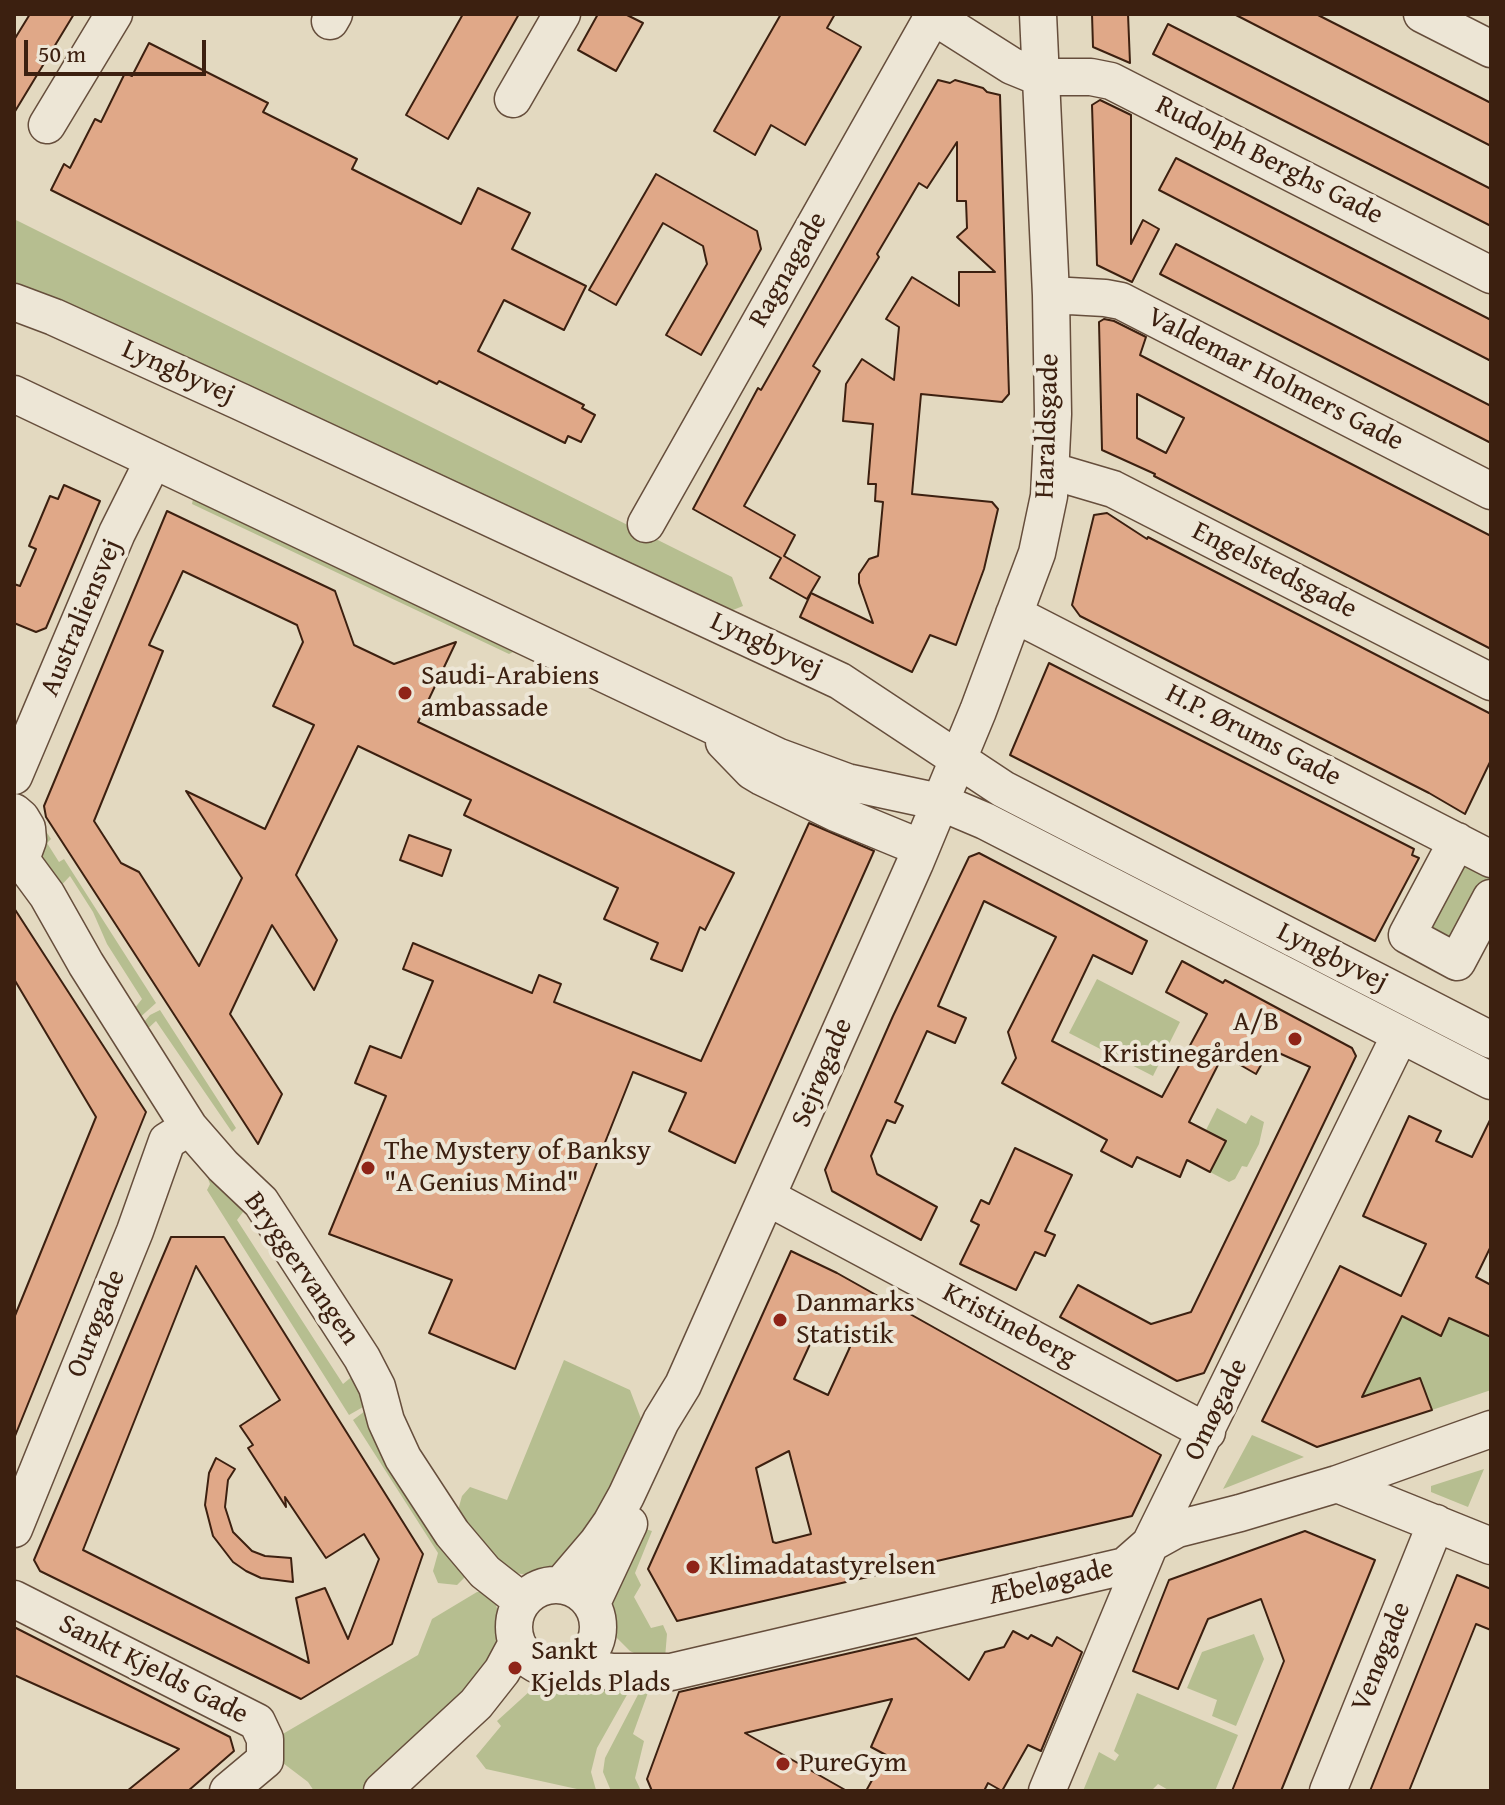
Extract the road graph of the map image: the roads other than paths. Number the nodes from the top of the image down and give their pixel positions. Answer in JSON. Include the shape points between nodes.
{"nodes":[{"id":1,"x":114,"y":14,"type":"edge"},
{"id":2,"x":562,"y":14,"type":"edge"},
{"id":3,"x":1038,"y":14,"type":"edge"},
{"id":4,"x":1422,"y":14,"type":"edge"},
{"id":5,"x":932,"y":15,"type":"edge"},
{"id":6,"x":1491,"y":49,"type":"edge"},
{"id":7,"x":1039,"y":77,"type":"junction"},
{"id":8,"x":513,"y":99,"type":"dead end"},
{"id":9,"x":47,"y":125,"type":"dead end"},
{"id":10,"x":1491,"y":275,"type":"edge"},
{"id":11,"x":1051,"y":295,"type":"junction"},
{"id":12,"x":14,"y":302,"type":"edge"},
{"id":13,"x":14,"y":394,"type":"edge"},
{"id":14,"x":1052,"y":471,"type":"junction"},
{"id":15,"x":147,"y":474,"type":"junction"},
{"id":16,"x":1491,"y":491,"type":"edge"},
{"id":17,"x":646,"y":524,"type":"dead end"},
{"id":18,"x":1014,"y":614,"type":"junction"},
{"id":19,"x":1491,"y":682,"type":"edge"},
{"id":20,"x":706,"y":723,"type":"junction"},
{"id":21,"x":958,"y":759,"type":"junction"},
{"id":22,"x":14,"y":776,"type":"edge"},
{"id":23,"x":940,"y":802,"type":"junction"},
{"id":24,"x":14,"y":812,"type":"edge"},
{"id":25,"x":1480,"y":847,"type":"edge"},
{"id":26,"x":921,"y":848,"type":"junction"},
{"id":27,"x":16,"y":859,"type":"edge"},
{"id":28,"x":1491,"y":898,"type":"edge"},
{"id":29,"x":1400,"y":1035,"type":"junction"},
{"id":30,"x":1491,"y":1040,"type":"edge"},
{"id":31,"x":1491,"y":1081,"type":"edge"},
{"id":32,"x":189,"y":1127,"type":"junction"},
{"id":33,"x":769,"y":1198,"type":"junction"},
{"id":34,"x":1491,"y":1429,"type":"edge"},
{"id":35,"x":1207,"y":1432,"type":"junction"},
{"id":36,"x":1337,"y":1484,"type":"junction"},
{"id":37,"x":1436,"y":1523,"type":"junction"},
{"id":38,"x":14,"y":1529,"type":"edge"},
{"id":39,"x":1491,"y":1546,"type":"edge"},
{"id":40,"x":1137,"y":1555,"type":"junction"},
{"id":41,"x":14,"y":1599,"type":"edge"},
{"id":42,"x":522,"y":1601,"type":"junction"},
{"id":43,"x":584,"y":1606,"type":"junction"},
{"id":44,"x":517,"y":1643,"type":"junction"},
{"id":45,"x":560,"y":1667,"type":"junction"},
{"id":46,"x":638,"y":1672,"type":"junction"},
{"id":47,"x":228,"y":1791,"type":"edge"},
{"id":48,"x":382,"y":1791,"type":"edge"},
{"id":49,"x":409,"y":1791,"type":"edge"},
{"id":50,"x":1047,"y":1791,"type":"edge"},
{"id":51,"x":1328,"y":1791,"type":"edge"}],
"edges":[{"from":1,"to":9,"type":"street"},
{"from":2,"to":8,"type":"street"},
{"from":3,"to":7,"type":"street","name":"Haraldsgade"},
{"from":4,"to":6,"type":"street"},
{"from":5,"to":7,"type":"street","via":[[1012,66]]},
{"from":5,"to":17,"type":"street","name":"Ragnagade"},
{"from":7,"to":10,"type":"street","name":"Rudolph Berghs Gade","via":[[1111,81]]},
{"from":7,"to":11,"type":"street","name":"Haraldsgade"},
{"from":11,"to":14,"type":"street","name":"Haraldsgade"},
{"from":11,"to":16,"type":"street","name":"Valdemar Holmers Gade","via":[[1121,301]]},
{"from":12,"to":21,"type":"street","name":"Lyngbyvej","via":[[840,681]]},
{"from":13,"to":15,"type":"street","name":"Lyngbyvej"},
{"from":14,"to":18,"type":"street","name":"Haraldsgade","via":[[1037,553]]},
{"from":14,"to":19,"type":"street","name":"Engelstedsgade","via":[[1113,489]]},
{"from":15,"to":20,"type":"street","name":"Lyngbyvej"},
{"from":15,"to":22,"type":"street","name":"Australiensvej"},
{"from":18,"to":21,"type":"street","name":"Haraldsgade"},
{"from":18,"to":25,"type":"street","name":"H.P. Ørums Gade"},
{"from":20,"to":23,"type":"street","name":"Lyngbyvej","via":[[820,773]]},
{"from":20,"to":26,"type":"street","via":[[762,777]]},
{"from":21,"to":23,"type":"street","name":"Sejrøgade"},
{"from":21,"to":30,"type":"street","name":"Lyngbyvej","via":[[1003,789]]},
{"from":23,"to":26,"type":"street","name":"Sejrøgade"},
{"from":23,"to":29,"type":"street","name":"Lyngbyvej"},
{"from":24,"to":27,"type":"street","via":[[27,828],[28,840]]},
{"from":25,"to":28,"type":"street","via":[[1407,935],[1457,962]]},
{"from":26,"to":33,"type":"street","name":"Sejrøgade"},
{"from":27,"to":32,"type":"street","name":"Bryggervangen","via":[[47,895]]},
{"from":29,"to":31,"type":"street","name":"Lyngbyvej"},
{"from":29,"to":35,"type":"street","name":"Omøgade"},
{"from":32,"to":38,"type":"street","name":"Ourøgade","via":[[167,1141]]},
{"from":32,"to":42,"type":"street","name":"Bryggervangen","via":[[261,1202],[354,1345],[377,1387],[403,1458],[452,1533],[485,1572]]},
{"from":33,"to":35,"type":"street","name":"Kristineberg"},
{"from":33,"to":43,"type":"street","name":"Sejrøgade","via":[[683,1385],[611,1523]]},
{"from":34,"to":36,"type":"street","name":"Æbeløgade"},
{"from":35,"to":40,"type":"street","name":"Omøgade"},
{"from":36,"to":37,"type":"street"},
{"from":36,"to":40,"type":"street","name":"Æbeløgade","via":[[1177,1529]]},
{"from":37,"to":39,"type":"street"},
{"from":37,"to":51,"type":"street","name":"Venøgade"},
{"from":40,"to":46,"type":"street","name":"Æbeløgade","via":[[671,1672]]},
{"from":40,"to":50,"type":"street","name":"Omøgade"},
{"from":41,"to":47,"type":"street","name":"Sankt Kjelds Gade","via":[[257,1722],[265,1739],[265,1760]]},
{"from":42,"to":43,"type":"street","via":[[540,1587]]},
{"from":42,"to":44,"type":"street","via":[[514,1621]]},
{"from":43,"to":45,"type":"street","via":[[591,1651]]},
{"from":43,"to":46,"type":"street"},
{"from":44,"to":45,"type":"street","via":[[529,1659]]},
{"from":44,"to":48,"type":"street","via":[[476,1704]]},
{"from":45,"to":46,"type":"street","name":"Æbeløgade"},
{"from":45,"to":49,"type":"street","via":[[498,1708]]}]}
